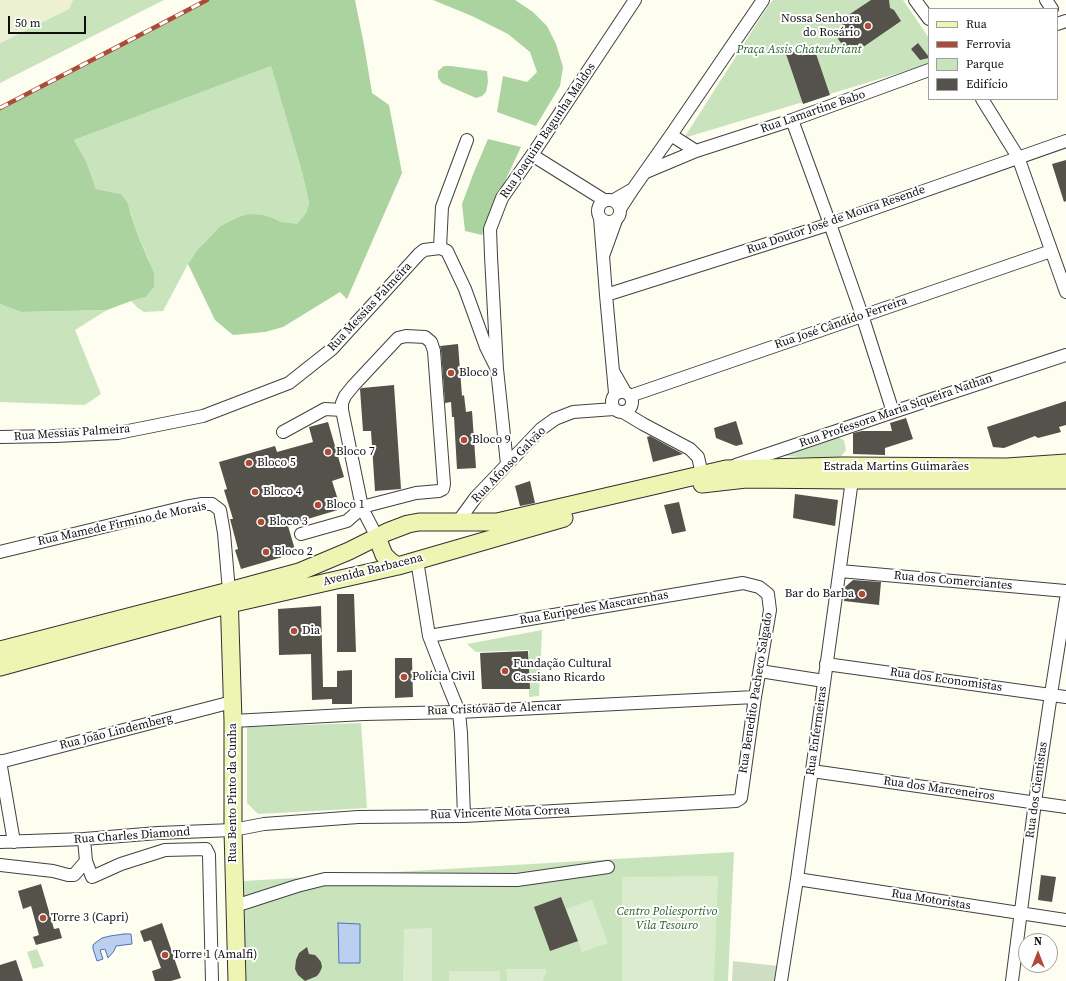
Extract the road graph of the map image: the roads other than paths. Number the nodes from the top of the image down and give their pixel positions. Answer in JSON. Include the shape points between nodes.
{"nodes":[{"id":1,"x":635,"y":0,"type":"edge"},
{"id":2,"x":915,"y":0,"type":"edge"},
{"id":3,"x":761,"y":1,"type":"edge"},
{"id":4,"x":928,"y":18,"type":"edge"},
{"id":5,"x":928,"y":70,"type":"edge"},
{"id":6,"x":983,"y":100,"type":"edge"},
{"id":7,"x":792,"y":120,"type":"junction"},
{"id":8,"x":671,"y":135,"type":"junction"},
{"id":9,"x":467,"y":140,"type":"dead end"},
{"id":10,"x":1066,"y":141,"type":"edge"},
{"id":11,"x":696,"y":151,"type":"junction"},
{"id":12,"x":532,"y":155,"type":"junction"},
{"id":13,"x":1018,"y":157,"type":"junction"},
{"id":14,"x":646,"y":172,"type":"junction"},
{"id":15,"x":613,"y":207,"type":"junction"},
{"id":16,"x":600,"y":218,"type":"junction"},
{"id":17,"x":830,"y":224,"type":"junction"},
{"id":18,"x":440,"y":248,"type":"junction"},
{"id":19,"x":1051,"y":251,"type":"junction"},
{"id":20,"x":603,"y":256,"type":"junction"},
{"id":21,"x":1066,"y":292,"type":"edge"},
{"id":22,"x":606,"y":295,"type":"junction"},
{"id":23,"x":862,"y":316,"type":"junction"},
{"id":24,"x":1066,"y":355,"type":"edge"},
{"id":25,"x":498,"y":369,"type":"junction"},
{"id":26,"x":624,"y":394,"type":"junction"},
{"id":27,"x":342,"y":410,"type":"junction"},
{"id":28,"x":619,"y":410,"type":"junction"},
{"id":29,"x":893,"y":412,"type":"junction"},
{"id":30,"x":283,"y":432,"type":"dead end"},
{"id":31,"x":0,"y":437,"type":"edge"},
{"id":32,"x":1066,"y":463,"type":"edge"},
{"id":33,"x":507,"y":464,"type":"junction"},
{"id":34,"x":726,"y":469,"type":"junction"},
{"id":35,"x":702,"y":474,"type":"junction"},
{"id":36,"x":746,"y":479,"type":"joint"},
{"id":37,"x":852,"y":480,"type":"junction"},
{"id":38,"x":1066,"y":480,"type":"edge"},
{"id":39,"x":362,"y":507,"type":"junction"},
{"id":40,"x":449,"y":528,"type":"junction"},
{"id":41,"x":301,"y":534,"type":"dead end"},
{"id":42,"x":377,"y":537,"type":"junction"},
{"id":43,"x":0,"y":552,"type":"edge"},
{"id":44,"x":424,"y":558,"type":"junction"},
{"id":45,"x":398,"y":566,"type":"junction"},
{"id":46,"x":840,"y":571,"type":"junction"},
{"id":47,"x":759,"y":587,"type":"joint"},
{"id":48,"x":1066,"y":591,"type":"edge"},
{"id":49,"x":230,"y":598,"type":"junction"},
{"id":50,"x":1066,"y":599,"type":"edge"},
{"id":51,"x":429,"y":636,"type":"junction"},
{"id":52,"x":0,"y":650,"type":"edge"},
{"id":53,"x":826,"y":664,"type":"junction"},
{"id":54,"x":0,"y":667,"type":"edge"},
{"id":55,"x":760,"y":671,"type":"junction"},
{"id":56,"x":824,"y":682,"type":"junction"},
{"id":57,"x":1051,"y":694,"type":"junction"},
{"id":58,"x":755,"y":697,"type":"junction"},
{"id":59,"x":1066,"y":697,"type":"edge"},
{"id":60,"x":232,"y":702,"type":"junction"},
{"id":61,"x":459,"y":712,"type":"junction"},
{"id":62,"x":233,"y":721,"type":"junction"},
{"id":63,"x":0,"y":762,"type":"edge"},
{"id":64,"x":812,"y":772,"type":"junction"},
{"id":65,"x":736,"y":801,"type":"joint"},
{"id":66,"x":1035,"y":802,"type":"junction"},
{"id":67,"x":1066,"y":807,"type":"edge"},
{"id":68,"x":464,"y":816,"type":"junction"},
{"id":69,"x":264,"y":824,"type":"joint"},
{"id":70,"x":233,"y":830,"type":"junction"},
{"id":71,"x":84,"y":839,"type":"junction"},
{"id":72,"x":0,"y":842,"type":"edge"},
{"id":73,"x":14,"y":842,"type":"junction"},
{"id":74,"x":86,"y":861,"type":"junction"},
{"id":75,"x":0,"y":865,"type":"edge"},
{"id":76,"x":608,"y":867,"type":"dead end"},
{"id":77,"x":797,"y":878,"type":"junction"},
{"id":78,"x":235,"y":906,"type":"junction"},
{"id":79,"x":1021,"y":914,"type":"junction"},
{"id":80,"x":1066,"y":920,"type":"edge"},
{"id":81,"x":212,"y":981,"type":"edge"},
{"id":82,"x":237,"y":981,"type":"edge"},
{"id":83,"x":781,"y":981,"type":"edge"},
{"id":84,"x":1012,"y":981,"type":"edge"}],
"edges":[{"from":1,"to":12,"type":"street","name":"Rua Joaquim Bagunha Maldos"},
{"from":2,"to":4,"type":"street"},
{"from":3,"to":8,"type":"street"},
{"from":5,"to":7,"type":"street","name":"Rua Lamartine Babo"},
{"from":6,"to":13,"type":"street"},
{"from":7,"to":11,"type":"street","name":"Rua Lamartine Babo"},
{"from":7,"to":17,"type":"street"},
{"from":8,"to":11,"type":"street"},
{"from":8,"to":14,"type":"street"},
{"from":9,"to":18,"type":"street","via":[[442,207]]},
{"from":10,"to":13,"type":"street","name":"Rua Doutor José de Moura Resende"},
{"from":11,"to":14,"type":"street","name":"Rua Lamartine Babo"},
{"from":12,"to":15,"type":"street"},
{"from":12,"to":25,"type":"street","name":"Rua Joaquim Bagunha Maldos","via":[[502,198],[490,229]]},
{"from":13,"to":17,"type":"street","name":"Rua Doutor José de Moura Resende"},
{"from":13,"to":19,"type":"street"},
{"from":14,"to":15,"type":"street","via":[[633,190]]},
{"from":15,"to":16,"type":"street","via":[[613,221],[606,222]]},
{"from":15,"to":16,"type":"street","via":[[598,205]]},
{"from":15,"to":20,"type":"street"},
{"from":16,"to":20,"type":"street"},
{"from":17,"to":22,"type":"street","name":"Rua Doutor José de Moura Resende"},
{"from":17,"to":23,"type":"street"},
{"from":18,"to":25,"type":"street","via":[[447,251],[450,257],[465,289],[486,347]]},
{"from":18,"to":31,"type":"street","name":"Rua Messias Palmeira","via":[[424,250],[419,254],[332,349],[289,383],[203,416],[118,433]]},
{"from":19,"to":21,"type":"street"},
{"from":19,"to":23,"type":"street","name":"Rua José Cândido Ferreira"},
{"from":20,"to":22,"type":"street"},
{"from":22,"to":26,"type":"street","via":[[613,371]]},
{"from":23,"to":26,"type":"street","name":"Rua José Cândido Ferreira"},
{"from":23,"to":29,"type":"street"},
{"from":24,"to":29,"type":"street","name":"Rua Professora Maria Siqueira Nathan"},
{"from":25,"to":33,"type":"street","name":"Rua Joaquim Bagunha Maldos"},
{"from":26,"to":28,"type":"street","via":[[613,396],[611,402]]},
{"from":26,"to":28,"type":"street","via":[[632,398],[632,404],[629,410]]},
{"from":27,"to":30,"type":"street","via":[[325,410]]},
{"from":27,"to":39,"type":"street"},
{"from":27,"to":39,"type":"street","via":[[345,396],[398,338],[425,337],[431,342],[434,351],[443,489]]},
{"from":28,"to":33,"type":"street","name":"Rua Afonso Galvão","via":[[572,412],[555,419],[541,429]]},
{"from":28,"to":35,"type":"street","via":[[690,449],[698,458]]},
{"from":29,"to":34,"type":"street","name":"Rua Professora Maria Siqueira Nathan"},
{"from":32,"to":34,"type":"main road","name":"Estrada Martins Guimarães","via":[[1007,467],[843,466]]},
{"from":33,"to":40,"type":"street","name":"Rua Afonso Galvão"},
{"from":34,"to":35,"type":"main road","name":"Avenida Barbacena"},
{"from":35,"to":40,"type":"main road","name":"Avenida Barbacena","via":[[497,522]]},
{"from":36,"to":37,"type":"main road","name":"Estrada Martins Guimarães"},
{"from":36,"to":44,"type":"main road","name":"Avenida Barbacena","via":[[700,484],[592,510]]},
{"from":37,"to":38,"type":"main road","name":"Estrada Martins Guimarães"},
{"from":37,"to":46,"type":"street","name":"Rua Enfermeiras"},
{"from":39,"to":41,"type":"street","via":[[347,520]]},
{"from":39,"to":42,"type":"street"},
{"from":40,"to":42,"type":"main road","name":"Avenida Barbacena","via":[[419,522]]},
{"from":40,"to":44,"type":"main road","via":[[440,550]]},
{"from":42,"to":45,"type":"main road","via":[[384,555]]},
{"from":42,"to":49,"type":"main road","name":"Avenida Barbacena","via":[[299,572]]},
{"from":43,"to":49,"type":"street","name":"Rua Mamede Firmino de Morais","via":[[202,504],[212,504],[220,510]]},
{"from":44,"to":45,"type":"main road","name":"Avenida Barbacena"},
{"from":44,"to":51,"type":"street"},
{"from":45,"to":49,"type":"main road","name":"Avenida Barbacena"},
{"from":46,"to":48,"type":"street","name":"Rua dos Comerciantes"},
{"from":46,"to":53,"type":"street","name":"Rua Enfermeiras"},
{"from":47,"to":51,"type":"street","name":"Rua Euripedes Mascarenhas","via":[[743,583]]},
{"from":47,"to":55,"type":"street","name":"Rua Benedito Pacheco Salgado","via":[[768,594],[770,610]]},
{"from":49,"to":52,"type":"main road","name":"Avenida Barbacena"},
{"from":49,"to":54,"type":"main road","name":"Avenida Barbacena"},
{"from":49,"to":60,"type":"main road","name":"Rua Bento Pinto da Cunha"},
{"from":50,"to":57,"type":"street","name":"Rua dos Cientistas"},
{"from":51,"to":61,"type":"street"},
{"from":53,"to":56,"type":"street","name":"Rua Enfermeiras"},
{"from":53,"to":57,"type":"street","name":"Rua dos Economistas"},
{"from":55,"to":56,"type":"street"},
{"from":55,"to":58,"type":"street","name":"Rua Benedito Pacheco Salgado"},
{"from":56,"to":64,"type":"street","name":"Rua Enfermeiras"},
{"from":57,"to":59,"type":"street","name":"Rua dos Economistas"},
{"from":57,"to":66,"type":"street","name":"Rua dos Cientistas"},
{"from":58,"to":61,"type":"street","name":"Rua Cristóvão de Alencar"},
{"from":58,"to":65,"type":"street","name":"Rua Benedito Pacheco Salgado","via":[[741,798]]},
{"from":60,"to":62,"type":"main road","name":"Rua Bento Pinto da Cunha"},
{"from":60,"to":63,"type":"street","name":"Rua João Lindemberg"},
{"from":61,"to":62,"type":"street","name":"Rua Cristóvão de Alencar","via":[[356,714]]},
{"from":61,"to":68,"type":"street"},
{"from":62,"to":70,"type":"main road","name":"Rua Bento Pinto da Cunha"},
{"from":63,"to":73,"type":"street"},
{"from":64,"to":66,"type":"street","name":"Rua dos Marceneiros"},
{"from":64,"to":77,"type":"street","name":"Rua Enfermeiras"},
{"from":65,"to":68,"type":"street","name":"Rua Vincente Mota Correa"},
{"from":66,"to":67,"type":"street","name":"Rua dos Marceneiros"},
{"from":66,"to":79,"type":"street","name":"Rua dos Cientistas"},
{"from":68,"to":69,"type":"street","name":"Rua Vincente Mota Correa","via":[[358,817]]},
{"from":69,"to":70,"type":"street","name":"Rua Charles Diamond"},
{"from":70,"to":71,"type":"street","name":"Rua Charles Diamond"},
{"from":70,"to":78,"type":"main road","name":"Rua Bento Pinto da Cunha"},
{"from":71,"to":73,"type":"street","name":"Rua Charles Diamond"},
{"from":71,"to":74,"type":"street"},
{"from":72,"to":73,"type":"street","name":"Rua Charles Diamond"},
{"from":74,"to":75,"type":"street","via":[[74,874],[68,875]]},
{"from":74,"to":81,"type":"street","via":[[92,877],[120,864],[165,850],[206,849],[209,855]]},
{"from":76,"to":78,"type":"street","via":[[517,880],[325,879]]},
{"from":77,"to":79,"type":"street","name":"Rua Motoristas"},
{"from":77,"to":83,"type":"street","name":"Rua Enfermeiras"},
{"from":78,"to":82,"type":"main road","name":"Rua Bento Pinto da Cunha"},
{"from":79,"to":80,"type":"street","name":"Rua Motoristas"},
{"from":79,"to":84,"type":"street","name":"Rua dos Cientistas"}]}
